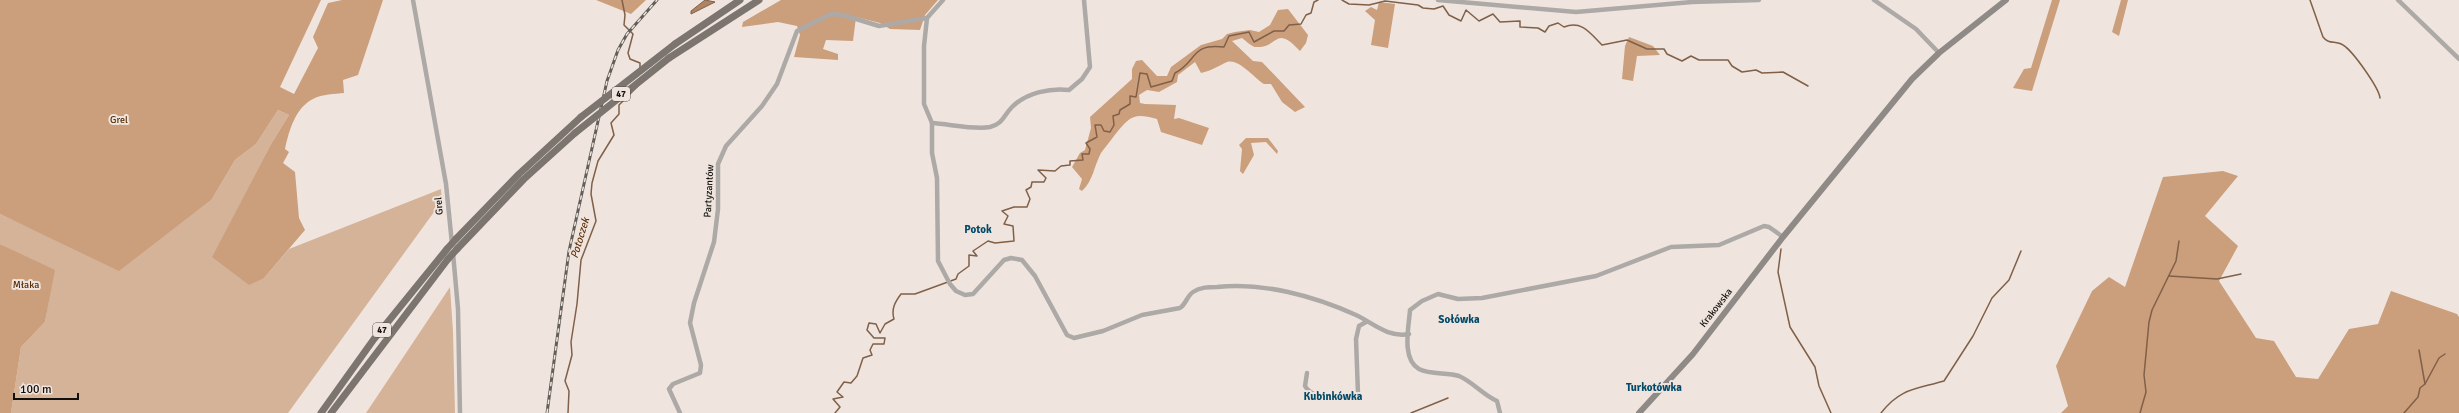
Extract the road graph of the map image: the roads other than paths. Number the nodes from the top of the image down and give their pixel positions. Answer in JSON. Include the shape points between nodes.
{"nodes":[{"id":1,"x":413,"y":0,"type":"edge"},
{"id":2,"x":740,"y":0,"type":"edge"},
{"id":3,"x":759,"y":0,"type":"edge"},
{"id":4,"x":943,"y":0,"type":"edge"},
{"id":5,"x":1084,"y":0,"type":"edge"},
{"id":6,"x":1438,"y":0,"type":"edge"},
{"id":7,"x":1759,"y":0,"type":"edge"},
{"id":8,"x":1874,"y":0,"type":"edge"},
{"id":9,"x":2006,"y":0,"type":"edge"},
{"id":10,"x":2398,"y":0,"type":"edge"},
{"id":11,"x":927,"y":18,"type":"junction"},
{"id":12,"x":1939,"y":53,"type":"junction"},
{"id":13,"x":2459,"y":59,"type":"edge"},
{"id":14,"x":932,"y":123,"type":"junction"},
{"id":15,"x":1783,"y":238,"type":"junction"},
{"id":16,"x":1366,"y":322,"type":"junction"},
{"id":17,"x":1409,"y":334,"type":"junction"},
{"id":18,"x":1307,"y":373,"type":"dead end"},
{"id":19,"x":321,"y":413,"type":"edge"},
{"id":20,"x":331,"y":413,"type":"edge"},
{"id":21,"x":460,"y":413,"type":"edge"},
{"id":22,"x":680,"y":413,"type":"edge"},
{"id":23,"x":1500,"y":413,"type":"edge"},
{"id":24,"x":1639,"y":413,"type":"edge"}],
"edges":[{"from":1,"to":21,"type":"street","name":"Grel","via":[[446,184],[458,309]]},
{"from":2,"to":19,"type":"main road","number":"47","bridge":true,"via":[[675,44],[581,117],[519,174],[456,238],[374,340]]},
{"from":3,"to":20,"type":"main road","number":"47","bridge":true,"via":[[669,58],[575,133],[515,188],[448,259]]},
{"from":4,"to":11,"type":"street"},
{"from":5,"to":14,"type":"street","via":[[1090,67],[1070,90],[1050,88],[1034,95],[1013,106],[1002,122],[990,127]]},
{"from":6,"to":7,"type":"street","via":[[1576,12],[1692,2]]},
{"from":8,"to":12,"type":"street","via":[[1916,29]]},
{"from":9,"to":12,"type":"main road","name":"Krakowska"},
{"from":10,"to":13,"type":"street"},
{"from":11,"to":14,"type":"street","via":[[924,46],[924,104]]},
{"from":11,"to":22,"type":"street","name":"Partyzantów","via":[[879,26],[831,14],[797,31],[777,84],[762,106],[726,146],[718,164],[718,209],[714,242],[690,323],[701,365],[700,373],[673,384],[669,389]]},
{"from":12,"to":15,"type":"main road","name":"Krakowska","via":[[1908,84]]},
{"from":14,"to":16,"type":"street","via":[[932,153],[939,200],[938,261],[950,284],[965,296],[973,294],[1004,260],[1012,258],[1022,260],[1035,276],[1068,335],[1074,338],[1142,315],[1180,308],[1192,292],[1201,288],[1235,285],[1254,285],[1333,305]]},
{"from":15,"to":17,"type":"street","via":[[1764,226],[1719,245],[1671,247],[1596,276],[1482,298],[1458,299],[1438,294],[1410,310]]},
{"from":15,"to":24,"type":"main road","name":"Krakowska","via":[[1693,354]]},
{"from":16,"to":17,"type":"street","via":[[1394,334]]},
{"from":16,"to":18,"type":"street","via":[[1359,326],[1356,339],[1356,377],[1360,392],[1358,394],[1322,396],[1312,393],[1305,386]]},
{"from":17,"to":23,"type":"street","via":[[1409,357],[1419,369],[1458,376],[1470,382],[1476,389],[1497,401]]}]}
